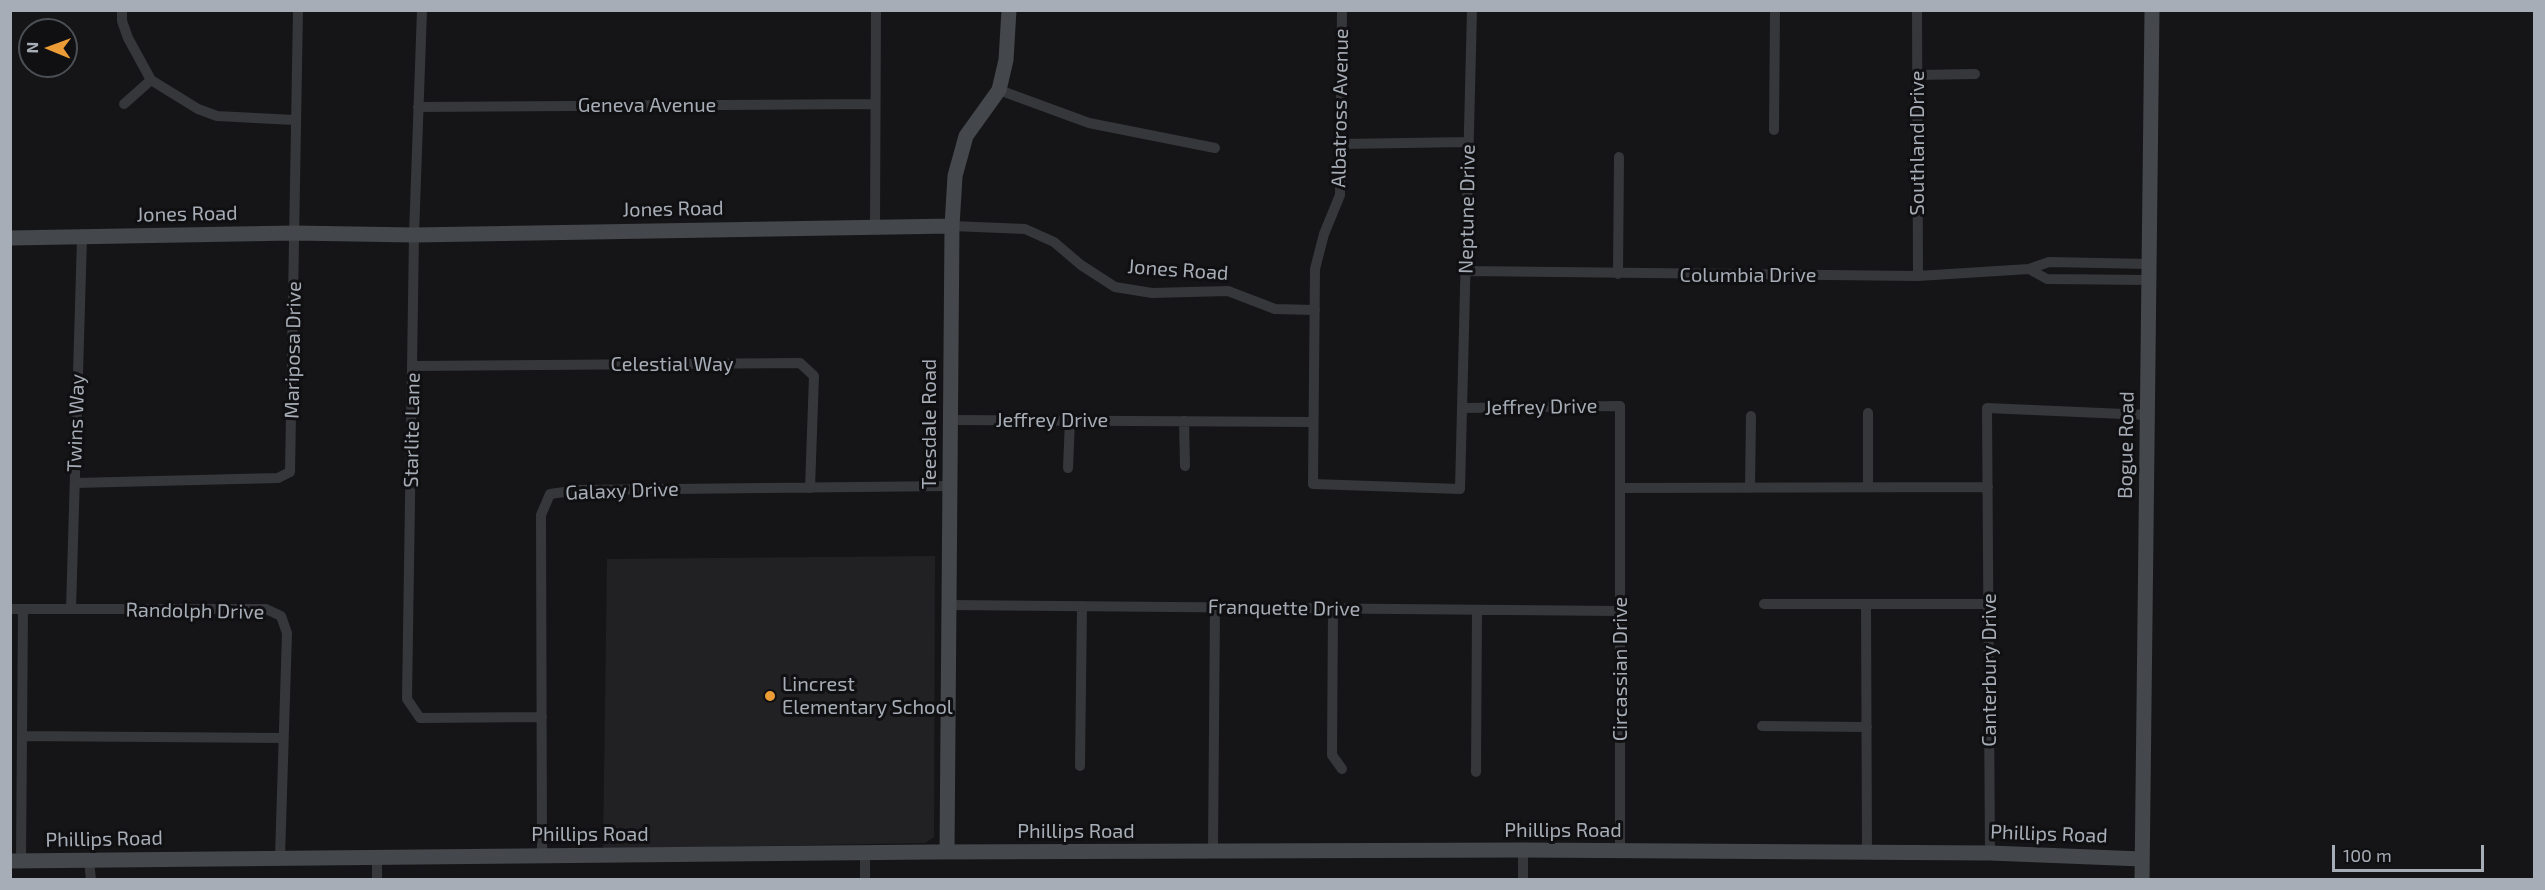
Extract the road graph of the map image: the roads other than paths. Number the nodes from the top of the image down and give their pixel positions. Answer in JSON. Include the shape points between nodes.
{"nodes":[{"id":1,"x":122,"y":10,"type":"edge"},
{"id":2,"x":298,"y":10,"type":"edge"},
{"id":3,"x":876,"y":10,"type":"edge"},
{"id":4,"x":1009,"y":10,"type":"edge"},
{"id":5,"x":1342,"y":10,"type":"edge"},
{"id":6,"x":1472,"y":10,"type":"edge"},
{"id":7,"x":1775,"y":10,"type":"edge"},
{"id":8,"x":1917,"y":10,"type":"edge"},
{"id":9,"x":2152,"y":10,"type":"edge"},
{"id":10,"x":421,"y":14,"type":"edge"},
{"id":11,"x":1975,"y":74,"type":"dead end"},
{"id":12,"x":1917,"y":75,"type":"junction"},
{"id":13,"x":151,"y":80,"type":"junction"},
{"id":14,"x":999,"y":90,"type":"junction"},
{"id":15,"x":124,"y":104,"type":"dead end"},
{"id":16,"x":875,"y":104,"type":"junction"},
{"id":17,"x":418,"y":107,"type":"junction"},
{"id":18,"x":294,"y":120,"type":"junction"},
{"id":19,"x":1774,"y":130,"type":"dead end"},
{"id":20,"x":1469,"y":142,"type":"junction"},
{"id":21,"x":1341,"y":144,"type":"junction"},
{"id":22,"x":1215,"y":148,"type":"dead end"},
{"id":23,"x":1619,"y":157,"type":"dead end"},
{"id":24,"x":952,"y":226,"type":"junction"},
{"id":25,"x":875,"y":227,"type":"junction"},
{"id":26,"x":294,"y":233,"type":"junction"},
{"id":27,"x":414,"y":235,"type":"junction"},
{"id":28,"x":10,"y":238,"type":"edge"},
{"id":29,"x":82,"y":238,"type":"junction"},
{"id":30,"x":2029,"y":269,"type":"junction"},
{"id":31,"x":1466,"y":271,"type":"junction"},
{"id":32,"x":2149,"y":272,"type":"junction"},
{"id":33,"x":1618,"y":274,"type":"junction"},
{"id":34,"x":1918,"y":276,"type":"junction"},
{"id":35,"x":1315,"y":310,"type":"junction"},
{"id":36,"x":413,"y":366,"type":"junction"},
{"id":37,"x":1463,"y":408,"type":"junction"},
{"id":38,"x":1868,"y":413,"type":"dead end"},
{"id":39,"x":2147,"y":415,"type":"junction"},
{"id":40,"x":1751,"y":416,"type":"dead end"},
{"id":41,"x":950,"y":420,"type":"junction"},
{"id":42,"x":1070,"y":420,"type":"junction"},
{"id":43,"x":1184,"y":421,"type":"junction"},
{"id":44,"x":1313,"y":422,"type":"junction"},
{"id":45,"x":1185,"y":466,"type":"dead end"},
{"id":46,"x":1068,"y":468,"type":"dead end"},
{"id":47,"x":75,"y":483,"type":"junction"},
{"id":48,"x":950,"y":486,"type":"junction"},
{"id":49,"x":1868,"y":487,"type":"junction"},
{"id":50,"x":1988,"y":487,"type":"junction"},
{"id":51,"x":810,"y":488,"type":"junction"},
{"id":52,"x":1620,"y":488,"type":"junction"},
{"id":53,"x":1750,"y":488,"type":"junction"},
{"id":54,"x":1764,"y":604,"type":"dead end"},
{"id":55,"x":1866,"y":604,"type":"junction"},
{"id":56,"x":1989,"y":604,"type":"junction"},
{"id":57,"x":949,"y":605,"type":"junction"},
{"id":58,"x":1082,"y":606,"type":"junction"},
{"id":59,"x":1215,"y":607,"type":"junction"},
{"id":60,"x":1333,"y":608,"type":"junction"},
{"id":61,"x":10,"y":609,"type":"edge"},
{"id":62,"x":23,"y":609,"type":"junction"},
{"id":63,"x":71,"y":609,"type":"junction"},
{"id":64,"x":1477,"y":610,"type":"junction"},
{"id":65,"x":1619,"y":611,"type":"junction"},
{"id":66,"x":542,"y":717,"type":"junction"},
{"id":67,"x":1762,"y":726,"type":"dead end"},
{"id":68,"x":1867,"y":727,"type":"junction"},
{"id":69,"x":22,"y":736,"type":"junction"},
{"id":70,"x":283,"y":738,"type":"junction"},
{"id":71,"x":1080,"y":766,"type":"dead end"},
{"id":72,"x":1342,"y":769,"type":"dead end"},
{"id":73,"x":1476,"y":772,"type":"dead end"},
{"id":74,"x":1523,"y":850,"type":"junction"},
{"id":75,"x":1213,"y":851,"type":"junction"},
{"id":76,"x":1620,"y":851,"type":"junction"},
{"id":77,"x":947,"y":852,"type":"junction"},
{"id":78,"x":1867,"y":852,"type":"junction"},
{"id":79,"x":865,"y":853,"type":"junction"},
{"id":80,"x":1990,"y":853,"type":"junction"},
{"id":81,"x":542,"y":855,"type":"junction"},
{"id":82,"x":280,"y":857,"type":"junction"},
{"id":83,"x":377,"y":857,"type":"junction"},
{"id":84,"x":2142,"y":859,"type":"junction"},
{"id":85,"x":89,"y":860,"type":"junction"},
{"id":86,"x":16,"y":861,"type":"edge"},
{"id":87,"x":91,"y":879,"type":"edge"},
{"id":88,"x":377,"y":879,"type":"edge"},
{"id":89,"x":865,"y":879,"type":"edge"},
{"id":90,"x":1524,"y":879,"type":"edge"},
{"id":91,"x":2142,"y":879,"type":"edge"}],
"edges":[{"from":1,"to":13,"type":"street","via":[[128,38]]},
{"from":2,"to":18,"type":"street","name":"Mariposa Drive"},
{"from":3,"to":16,"type":"street"},
{"from":4,"to":14,"type":"street","name":"Teesdale Road","via":[[1006,60]]},
{"from":5,"to":21,"type":"street","name":"Albatross Avenue"},
{"from":6,"to":20,"type":"street","name":"Neptune Drive"},
{"from":7,"to":19,"type":"street"},
{"from":8,"to":12,"type":"street","name":"Southland Drive"},
{"from":9,"to":32,"type":"street","name":"Bogue Road"},
{"from":10,"to":17,"type":"street","name":"Starlite Lane"},
{"from":11,"to":12,"type":"street"},
{"from":12,"to":34,"type":"street","name":"Southland Drive"},
{"from":13,"to":15,"type":"street"},
{"from":13,"to":18,"type":"street","via":[[217,116]]},
{"from":14,"to":22,"type":"street","via":[[1089,123]]},
{"from":14,"to":24,"type":"street","name":"Teesdale Road","via":[[966,136],[955,176]]},
{"from":16,"to":17,"type":"street","name":"Geneva Avenue"},
{"from":16,"to":25,"type":"street"},
{"from":17,"to":27,"type":"street","name":"Starlite Lane"},
{"from":18,"to":26,"type":"street","name":"Mariposa Drive"},
{"from":20,"to":21,"type":"street"},
{"from":20,"to":31,"type":"street","name":"Neptune Drive"},
{"from":21,"to":35,"type":"street","name":"Albatross Avenue","via":[[1340,195],[1315,269]]},
{"from":23,"to":33,"type":"street"},
{"from":24,"to":25,"type":"street","name":"Jones Road"},
{"from":24,"to":35,"type":"street","name":"Jones Road","via":[[1025,229],[1054,242],[1115,287],[1152,293],[1228,291],[1275,309]]},
{"from":24,"to":41,"type":"street","name":"Teesdale Road"},
{"from":25,"to":27,"type":"street","name":"Jones Road"},
{"from":26,"to":27,"type":"street","name":"Jones Road"},
{"from":26,"to":29,"type":"street","name":"Jones Road"},
{"from":26,"to":47,"type":"street","name":"Mariposa Drive","via":[[290,472],[278,478]]},
{"from":27,"to":36,"type":"street","name":"Starlite Lane"},
{"from":28,"to":29,"type":"street","name":"Jones Road"},
{"from":29,"to":47,"type":"street","name":"Twins Way"},
{"from":30,"to":32,"type":"street","name":"Columbia Drive","via":[[2049,262]]},
{"from":30,"to":32,"type":"street","name":"Columbia Drive","via":[[2047,279]]},
{"from":30,"to":34,"type":"street","name":"Columbia Drive"},
{"from":31,"to":33,"type":"street","name":"Columbia Drive"},
{"from":31,"to":37,"type":"street","name":"Neptune Drive"},
{"from":32,"to":39,"type":"street","name":"Bogue Road"},
{"from":33,"to":34,"type":"street","name":"Columbia Drive"},
{"from":35,"to":44,"type":"street","name":"Albatross Avenue"},
{"from":36,"to":51,"type":"street","name":"Celestial Way","via":[[800,363],[814,376]]},
{"from":36,"to":66,"type":"street","name":"Starlite Lane","via":[[407,699],[420,718]]},
{"from":37,"to":44,"type":"street","name":"Jeffrey Drive","via":[[1460,489],[1313,484]]},
{"from":37,"to":52,"type":"street","name":"Jeffrey Drive","via":[[1620,406]]},
{"from":38,"to":49,"type":"street"},
{"from":39,"to":50,"type":"street","via":[[1988,408]]},
{"from":39,"to":84,"type":"street","name":"Bogue Road"},
{"from":40,"to":53,"type":"street"},
{"from":41,"to":42,"type":"street","name":"Jeffrey Drive"},
{"from":41,"to":48,"type":"street","name":"Teesdale Road"},
{"from":42,"to":43,"type":"street","name":"Jeffrey Drive"},
{"from":42,"to":46,"type":"street"},
{"from":43,"to":44,"type":"street","name":"Jeffrey Drive"},
{"from":43,"to":45,"type":"street"},
{"from":47,"to":63,"type":"street","name":"Twins Way"},
{"from":48,"to":51,"type":"street","name":"Galaxy Drive"},
{"from":48,"to":57,"type":"street","name":"Teesdale Road"},
{"from":49,"to":50,"type":"street"},
{"from":49,"to":53,"type":"street"},
{"from":50,"to":56,"type":"street","name":"Canterbury Drive"},
{"from":51,"to":66,"type":"street","name":"Galaxy Drive","via":[[579,490],[550,494],[541,515]]},
{"from":52,"to":53,"type":"street"},
{"from":52,"to":65,"type":"street","name":"Circassian Drive"},
{"from":54,"to":55,"type":"street"},
{"from":55,"to":56,"type":"street"},
{"from":55,"to":68,"type":"street"},
{"from":56,"to":80,"type":"street","name":"Canterbury Drive"},
{"from":57,"to":58,"type":"street","name":"Franquette Drive"},
{"from":57,"to":77,"type":"street","name":"Teesdale Road"},
{"from":58,"to":59,"type":"street","name":"Franquette Drive"},
{"from":58,"to":71,"type":"street"},
{"from":59,"to":60,"type":"street","name":"Franquette Drive"},
{"from":59,"to":75,"type":"street"},
{"from":60,"to":64,"type":"street","name":"Franquette Drive"},
{"from":60,"to":72,"type":"street","via":[[1332,755]]},
{"from":61,"to":62,"type":"street","name":"Randolph Drive"},
{"from":62,"to":63,"type":"street","name":"Randolph Drive"},
{"from":62,"to":69,"type":"street"},
{"from":63,"to":70,"type":"street","name":"Randolph Drive","via":[[266,609],[280,616],[287,633]]},
{"from":64,"to":65,"type":"street","name":"Franquette Drive"},
{"from":64,"to":73,"type":"street"},
{"from":65,"to":76,"type":"street","name":"Circassian Drive"},
{"from":66,"to":81,"type":"street","name":"Galaxy Drive"},
{"from":67,"to":68,"type":"street"},
{"from":68,"to":78,"type":"street"},
{"from":69,"to":70,"type":"street"},
{"from":69,"to":86,"type":"street"},
{"from":70,"to":82,"type":"street","name":"Randolph Drive"},
{"from":74,"to":75,"type":"street","name":"Phillips Road"},
{"from":74,"to":76,"type":"street","name":"Phillips Road"},
{"from":74,"to":90,"type":"street"},
{"from":75,"to":77,"type":"street","name":"Phillips Road"},
{"from":76,"to":78,"type":"street","name":"Phillips Road"},
{"from":77,"to":79,"type":"street","name":"Phillips Road"},
{"from":78,"to":80,"type":"street","name":"Phillips Road"},
{"from":79,"to":81,"type":"street","name":"Phillips Road"},
{"from":79,"to":89,"type":"street"},
{"from":80,"to":84,"type":"street","name":"Phillips Road"},
{"from":81,"to":83,"type":"street","name":"Phillips Road"},
{"from":82,"to":83,"type":"street","name":"Phillips Road"},
{"from":82,"to":85,"type":"street","name":"Phillips Road"},
{"from":83,"to":88,"type":"street"},
{"from":84,"to":91,"type":"street","name":"Bogue Road"},
{"from":85,"to":86,"type":"street","name":"Phillips Road"},
{"from":85,"to":87,"type":"street"}]}
